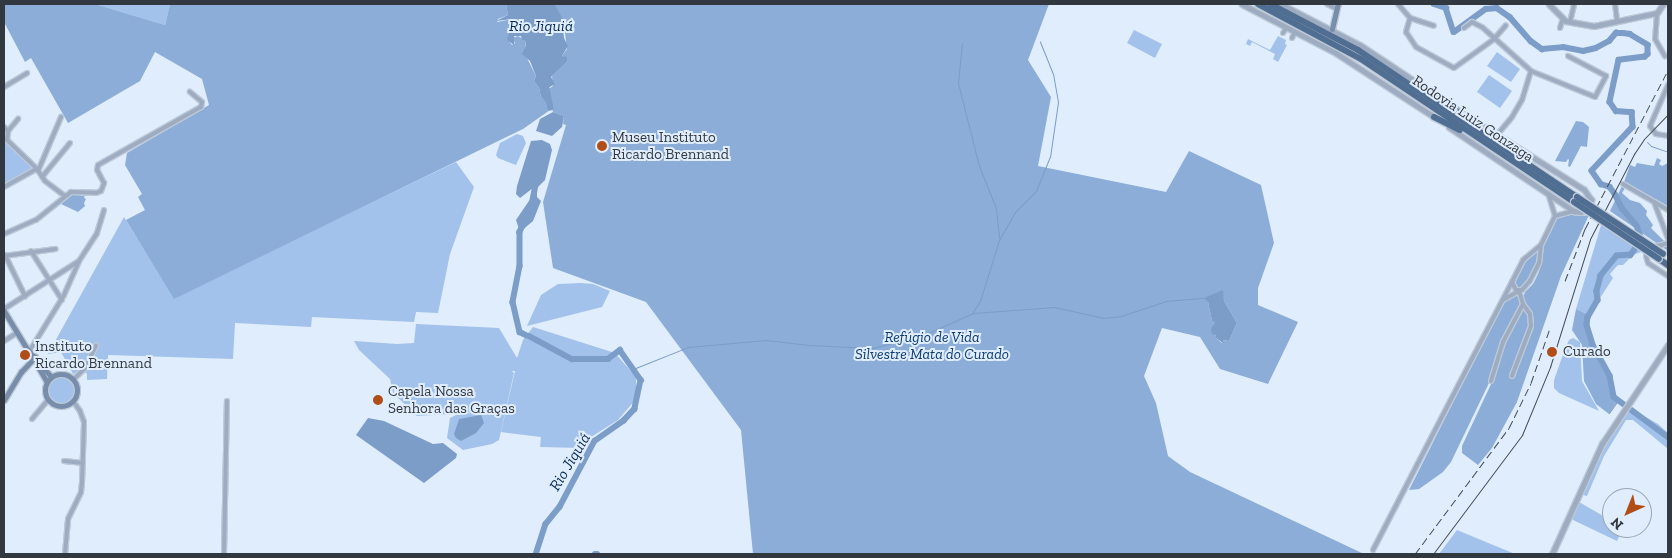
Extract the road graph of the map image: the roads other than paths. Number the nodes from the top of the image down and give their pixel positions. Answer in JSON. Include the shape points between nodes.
{"nodes":[{"id":1,"x":1242,"y":4,"type":"edge"},
{"id":2,"x":1258,"y":4,"type":"edge"},
{"id":3,"x":1270,"y":4,"type":"edge"},
{"id":4,"x":1281,"y":4,"type":"edge"},
{"id":5,"x":1327,"y":4,"type":"edge"},
{"id":6,"x":1398,"y":4,"type":"edge"},
{"id":7,"x":1549,"y":4,"type":"edge"},
{"id":8,"x":1574,"y":4,"type":"edge"},
{"id":9,"x":1616,"y":4,"type":"edge"},
{"id":10,"x":1662,"y":4,"type":"edge"},
{"id":11,"x":1338,"y":6,"type":"edge"},
{"id":12,"x":1657,"y":14,"type":"junction"},
{"id":13,"x":1410,"y":18,"type":"junction"},
{"id":14,"x":1563,"y":18,"type":"junction"},
{"id":15,"x":1617,"y":20,"type":"junction"},
{"id":16,"x":1570,"y":22,"type":"junction"},
{"id":17,"x":1506,"y":25,"type":"dead end"},
{"id":18,"x":1434,"y":26,"type":"dead end"},
{"id":19,"x":1287,"y":27,"type":"junction"},
{"id":20,"x":1464,"y":28,"type":"dead end"},
{"id":21,"x":1560,"y":28,"type":"dead end"},
{"id":22,"x":1332,"y":29,"type":"junction"},
{"id":23,"x":1295,"y":32,"type":"junction"},
{"id":24,"x":1283,"y":33,"type":"dead end"},
{"id":25,"x":1292,"y":38,"type":"dead end"},
{"id":26,"x":1494,"y":39,"type":"junction"},
{"id":27,"x":1568,"y":56,"type":"dead end"},
{"id":28,"x":1665,"y":56,"type":"dead end"},
{"id":29,"x":1531,"y":71,"type":"junction"},
{"id":30,"x":27,"y":73,"type":"dead end"},
{"id":31,"x":1668,"y":85,"type":"edge"},
{"id":32,"x":4,"y":87,"type":"edge"},
{"id":33,"x":190,"y":92,"type":"dead end"},
{"id":34,"x":1447,"y":102,"type":"junction"},
{"id":35,"x":61,"y":117,"type":"dead end"},
{"id":36,"x":1434,"y":117,"type":"junction"},
{"id":37,"x":18,"y":119,"type":"dead end"},
{"id":38,"x":1468,"y":123,"type":"junction"},
{"id":39,"x":4,"y":127,"type":"edge"},
{"id":40,"x":8,"y":131,"type":"junction"},
{"id":41,"x":1497,"y":135,"type":"junction"},
{"id":42,"x":1668,"y":136,"type":"edge"},
{"id":43,"x":1479,"y":139,"type":"junction"},
{"id":44,"x":70,"y":143,"type":"dead end"},
{"id":45,"x":38,"y":170,"type":"junction"},
{"id":46,"x":42,"y":177,"type":"junction"},
{"id":47,"x":1623,"y":184,"type":"dead end"},
{"id":48,"x":4,"y":187,"type":"edge"},
{"id":49,"x":1548,"y":193,"type":"junction"},
{"id":50,"x":65,"y":196,"type":"junction"},
{"id":51,"x":1576,"y":199,"type":"junction"},
{"id":52,"x":1654,"y":202,"type":"junction"},
{"id":53,"x":104,"y":210,"type":"dead end"},
{"id":54,"x":1668,"y":210,"type":"edge"},
{"id":55,"x":1574,"y":211,"type":"junction"},
{"id":56,"x":1555,"y":216,"type":"junction"},
{"id":57,"x":4,"y":234,"type":"edge"},
{"id":58,"x":1668,"y":239,"type":"edge"},
{"id":59,"x":1668,"y":243,"type":"edge"},
{"id":60,"x":1541,"y":245,"type":"junction"},
{"id":61,"x":56,"y":249,"type":"dead end"},
{"id":62,"x":31,"y":251,"type":"junction"},
{"id":63,"x":4,"y":256,"type":"edge"},
{"id":64,"x":1664,"y":257,"type":"edge"},
{"id":65,"x":79,"y":261,"type":"junction"},
{"id":66,"x":1668,"y":265,"type":"edge"},
{"id":67,"x":1668,"y":276,"type":"edge"},
{"id":68,"x":49,"y":282,"type":"junction"},
{"id":69,"x":1512,"y":282,"type":"junction"},
{"id":70,"x":1519,"y":291,"type":"junction"},
{"id":71,"x":25,"y":296,"type":"junction"},
{"id":72,"x":62,"y":300,"type":"junction"},
{"id":73,"x":1503,"y":300,"type":"junction"},
{"id":74,"x":1524,"y":304,"type":"junction"},
{"id":75,"x":4,"y":310,"type":"edge"},
{"id":76,"x":17,"y":333,"type":"junction"},
{"id":77,"x":4,"y":341,"type":"edge"},
{"id":78,"x":96,"y":345,"type":"dead end"},
{"id":79,"x":1668,"y":345,"type":"edge"},
{"id":80,"x":30,"y":352,"type":"junction"},
{"id":81,"x":34,"y":358,"type":"junction"},
{"id":82,"x":37,"y":366,"type":"junction"},
{"id":83,"x":26,"y":367,"type":"junction"},
{"id":84,"x":1512,"y":376,"type":"dead end"},
{"id":85,"x":49,"y":380,"type":"junction"},
{"id":86,"x":73,"y":380,"type":"junction"},
{"id":87,"x":1491,"y":381,"type":"dead end"},
{"id":88,"x":4,"y":400,"type":"edge"},
{"id":89,"x":48,"y":400,"type":"junction"},
{"id":90,"x":73,"y":401,"type":"junction"},
{"id":91,"x":227,"y":401,"type":"dead end"},
{"id":92,"x":32,"y":419,"type":"dead end"},
{"id":93,"x":64,"y":461,"type":"dead end"},
{"id":94,"x":83,"y":463,"type":"junction"},
{"id":95,"x":1372,"y":550,"type":"dead end"},
{"id":96,"x":64,"y":554,"type":"edge"},
{"id":97,"x":224,"y":554,"type":"edge"},
{"id":98,"x":1552,"y":554,"type":"edge"}],
"edges":[{"from":1,"to":19,"type":"street"},
{"from":2,"to":43,"type":"highway","name":"Rodovia Luiz Gonzaga","via":[[1361,59]]},
{"from":3,"to":38,"type":"highway","name":"Rodovia Luiz Gonzaga","via":[[1358,50]]},
{"from":4,"to":22,"type":"street"},
{"from":5,"to":11,"type":"street"},
{"from":6,"to":13,"type":"street"},
{"from":7,"to":14,"type":"street"},
{"from":8,"to":16,"type":"street"},
{"from":9,"to":15,"type":"street"},
{"from":10,"to":12,"type":"street"},
{"from":11,"to":22,"type":"main road"},
{"from":12,"to":15,"type":"street"},
{"from":12,"to":28,"type":"street","via":[[1655,39]]},
{"from":13,"to":18,"type":"street"},
{"from":13,"to":26,"type":"street","via":[[1406,32],[1416,47],[1454,68]]},
{"from":14,"to":16,"type":"street"},
{"from":14,"to":21,"type":"street"},
{"from":15,"to":16,"type":"street","via":[[1594,26]]},
{"from":17,"to":26,"type":"street"},
{"from":19,"to":23,"type":"street"},
{"from":19,"to":24,"type":"street"},
{"from":20,"to":26,"type":"street","via":[[1472,22],[1485,28]]},
{"from":22,"to":34,"type":"street"},
{"from":23,"to":25,"type":"street"},
{"from":23,"to":36,"type":"street","via":[[1372,75]]},
{"from":26,"to":29,"type":"street"},
{"from":27,"to":29,"type":"street","via":[[1606,76],[1595,97]]},
{"from":29,"to":41,"type":"street","via":[[1522,100]]},
{"from":30,"to":32,"type":"street"},
{"from":31,"to":42,"type":"street","via":[[1650,126],[1656,134]]},
{"from":33,"to":50,"type":"street","via":[[202,102],[202,107],[97,166],[104,183],[101,191],[74,191]]},
{"from":34,"to":38,"type":"highway"},
{"from":34,"to":41,"type":"street"},
{"from":35,"to":45,"type":"street"},
{"from":36,"to":43,"type":"highway"},
{"from":36,"to":49,"type":"street"},
{"from":37,"to":40,"type":"street"},
{"from":38,"to":51,"type":"highway","name":"Rodovia Luiz Gonzaga"},
{"from":39,"to":40,"type":"street"},
{"from":40,"to":45,"type":"street","via":[[7,140]]},
{"from":41,"to":55,"type":"street","via":[[1588,193],[1591,200],[1586,208]]},
{"from":43,"to":51,"type":"highway","name":"Rodovia Luiz Gonzaga"},
{"from":44,"to":46,"type":"street"},
{"from":45,"to":46,"type":"street"},
{"from":45,"to":48,"type":"street"},
{"from":46,"to":50,"type":"street"},
{"from":47,"to":52,"type":"street"},
{"from":49,"to":55,"type":"street"},
{"from":49,"to":56,"type":"street"},
{"from":50,"to":57,"type":"street","via":[[36,220]]},
{"from":51,"to":64,"type":"highway","name":"Rodovia Luiz Gonzaga","bridge":true},
{"from":52,"to":54,"type":"street"},
{"from":52,"to":58,"type":"street"},
{"from":53,"to":65,"type":"street","via":[[97,233]]},
{"from":55,"to":56,"type":"street"},
{"from":56,"to":60,"type":"street"},
{"from":59,"to":67,"type":"street","via":[[1652,248],[1646,256],[1648,263]]},
{"from":60,"to":69,"type":"street","via":[[1523,260]]},
{"from":60,"to":70,"type":"street","via":[[1535,272],[1528,286]]},
{"from":61,"to":62,"type":"street"},
{"from":62,"to":63,"type":"street"},
{"from":62,"to":68,"type":"street"},
{"from":63,"to":71,"type":"street"},
{"from":64,"to":66,"type":"highway","name":"Rodovia Luiz Gonzaga"},
{"from":65,"to":68,"type":"street"},
{"from":65,"to":72,"type":"street"},
{"from":68,"to":71,"type":"street"},
{"from":68,"to":72,"type":"street"},
{"from":69,"to":70,"type":"street"},
{"from":69,"to":73,"type":"street"},
{"from":70,"to":73,"type":"street"},
{"from":70,"to":74,"type":"street"},
{"from":71,"to":75,"type":"street"},
{"from":72,"to":80,"type":"street"},
{"from":73,"to":95,"type":"street"},
{"from":74,"to":84,"type":"street","via":[[1530,314],[1531,326]]},
{"from":74,"to":87,"type":"street","via":[[1503,342]]},
{"from":75,"to":76,"type":"main road"},
{"from":76,"to":77,"type":"street"},
{"from":76,"to":80,"type":"main road"},
{"from":78,"to":86,"type":"street","via":[[85,368]]},
{"from":79,"to":98,"type":"street","via":[[1602,444]]},
{"from":80,"to":81,"type":"main road"},
{"from":81,"to":82,"type":"main road"},
{"from":81,"to":83,"type":"main road"},
{"from":81,"to":85,"type":"main road"},
{"from":82,"to":83,"type":"main road"},
{"from":82,"to":85,"type":"main road"},
{"from":83,"to":88,"type":"main road"},
{"from":85,"to":86,"type":"main road","via":[[63,374]]},
{"from":85,"to":89,"type":"main road","via":[[45,391]]},
{"from":86,"to":90,"type":"main road","via":[[76,389]]},
{"from":89,"to":90,"type":"main road","via":[[62,406]]},
{"from":89,"to":92,"type":"street"},
{"from":90,"to":94,"type":"street","via":[[84,422]]},
{"from":91,"to":97,"type":"street"},
{"from":93,"to":94,"type":"street"},
{"from":94,"to":96,"type":"street","via":[[82,488],[68,519]]}]}
